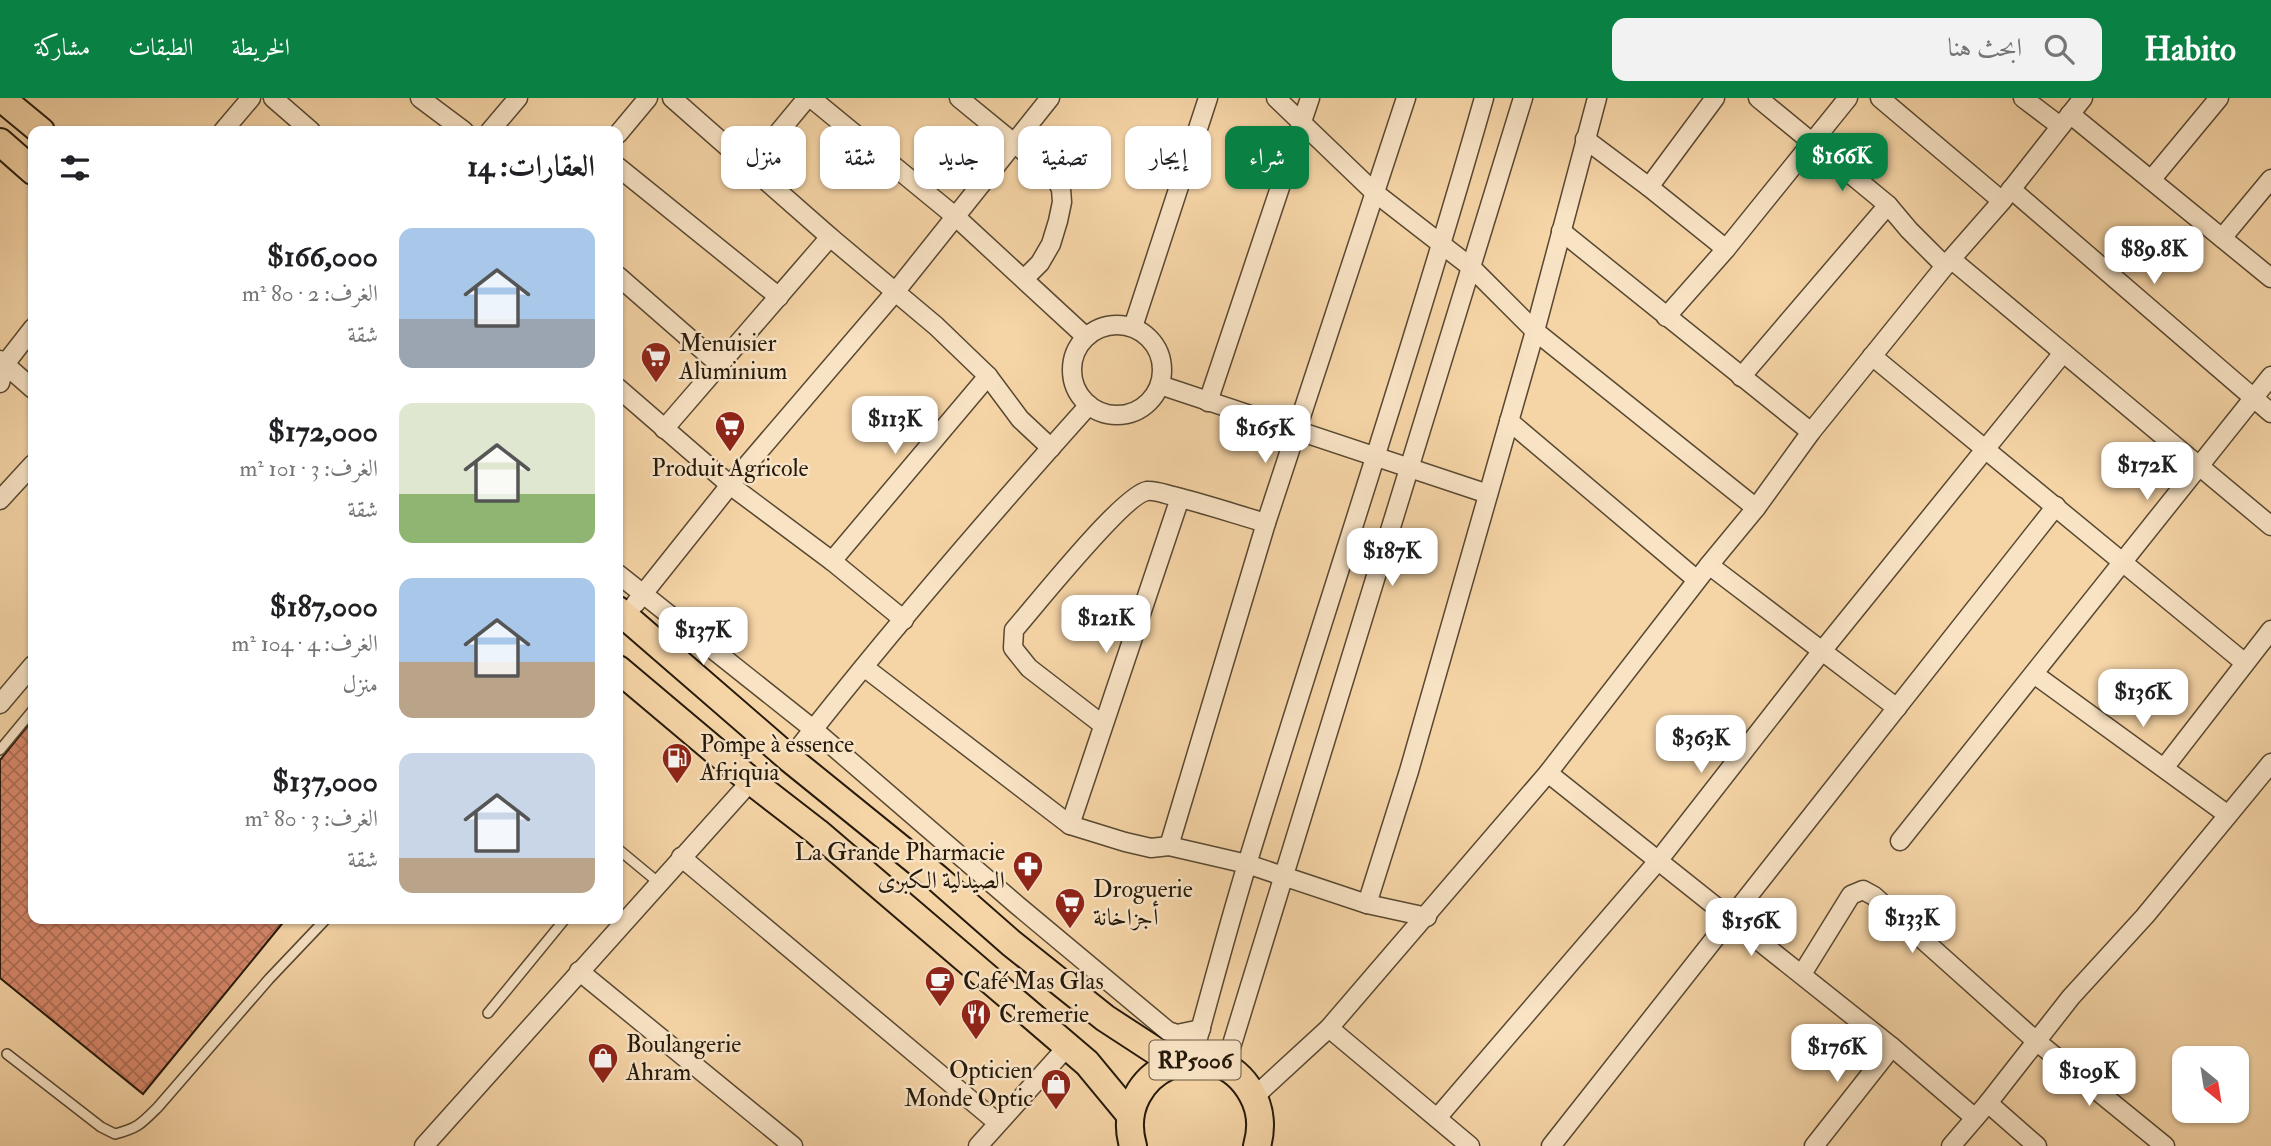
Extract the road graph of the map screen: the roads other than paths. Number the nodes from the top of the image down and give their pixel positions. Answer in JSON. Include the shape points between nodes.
{"nodes":[{"id":1,"x":1,"y":98,"type":"edge"},
{"id":2,"x":251,"y":98,"type":"edge"},
{"id":3,"x":273,"y":98,"type":"edge"},
{"id":4,"x":420,"y":98,"type":"edge"},
{"id":5,"x":518,"y":98,"type":"edge"},
{"id":6,"x":648,"y":98,"type":"edge"},
{"id":7,"x":672,"y":98,"type":"edge"},
{"id":8,"x":809,"y":98,"type":"edge"},
{"id":9,"x":958,"y":98,"type":"edge"},
{"id":10,"x":1051,"y":98,"type":"edge"},
{"id":11,"x":1208,"y":98,"type":"edge"},
{"id":12,"x":1276,"y":98,"type":"edge"},
{"id":13,"x":1310,"y":98,"type":"edge"},
{"id":14,"x":1406,"y":98,"type":"edge"},
{"id":15,"x":1484,"y":98,"type":"edge"},
{"id":16,"x":1523,"y":98,"type":"edge"},
{"id":17,"x":1597,"y":98,"type":"edge"},
{"id":18,"x":1715,"y":98,"type":"edge"},
{"id":19,"x":1758,"y":98,"type":"edge"},
{"id":20,"x":1849,"y":98,"type":"edge"},
{"id":21,"x":1880,"y":98,"type":"edge"},
{"id":22,"x":2023,"y":98,"type":"edge"},
{"id":23,"x":2083,"y":98,"type":"edge"},
{"id":24,"x":2219,"y":98,"type":"edge"},
{"id":25,"x":2065,"y":120,"type":"junction"},
{"id":26,"x":1302,"y":122,"type":"junction"},
{"id":27,"x":35,"y":126,"type":"edge"},
{"id":28,"x":227,"y":126,"type":"edge"},
{"id":29,"x":305,"y":126,"type":"edge"},
{"id":30,"x":457,"y":126,"type":"edge"},
{"id":31,"x":494,"y":126,"type":"edge"},
{"id":32,"x":785,"y":126,"type":"edge"},
{"id":33,"x":623,"y":128,"type":"edge"},
{"id":34,"x":1585,"y":139,"type":"junction"},
{"id":35,"x":721,"y":141,"type":"edge"},
{"id":36,"x":0,"y":142,"type":"edge"},
{"id":37,"x":1812,"y":142,"type":"junction"},
{"id":38,"x":1014,"y":143,"type":"junction"},
{"id":39,"x":28,"y":167,"type":"edge"},
{"id":40,"x":623,"y":171,"type":"edge"},
{"id":41,"x":2271,"y":178,"type":"edge"},
{"id":42,"x":2151,"y":180,"type":"junction"},
{"id":43,"x":1649,"y":187,"type":"junction"},
{"id":44,"x":775,"y":189,"type":"edge"},
{"id":45,"x":1374,"y":192,"type":"junction"},
{"id":46,"x":2006,"y":195,"type":"junction"},
{"id":47,"x":1888,"y":205,"type":"junction"},
{"id":48,"x":956,"y":217,"type":"junction"},
{"id":49,"x":1560,"y":231,"type":"junction"},
{"id":50,"x":830,"y":237,"type":"junction"},
{"id":51,"x":2222,"y":238,"type":"junction"},
{"id":52,"x":1443,"y":243,"type":"junction"},
{"id":53,"x":1726,"y":249,"type":"junction"},
{"id":54,"x":1948,"y":263,"type":"junction"},
{"id":55,"x":1472,"y":268,"type":"junction"},
{"id":56,"x":2271,"y":278,"type":"edge"},
{"id":57,"x":1024,"y":279,"type":"junction"},
{"id":58,"x":623,"y":280,"type":"edge"},
{"id":59,"x":896,"y":291,"type":"junction"},
{"id":60,"x":779,"y":297,"type":"junction"},
{"id":61,"x":1666,"y":317,"type":"junction"},
{"id":62,"x":1133,"y":327,"type":"junction"},
{"id":63,"x":1535,"y":331,"type":"junction"},
{"id":64,"x":28,"y":333,"type":"edge"},
{"id":65,"x":1086,"y":337,"type":"junction"},
{"id":66,"x":2063,"y":353,"type":"junction"},
{"id":67,"x":1872,"y":356,"type":"junction"},
{"id":68,"x":2,"y":362,"type":"edge"},
{"id":69,"x":721,"y":366,"type":"junction"},
{"id":70,"x":28,"y":376,"type":"edge"},
{"id":71,"x":988,"y":376,"type":"junction"},
{"id":72,"x":2271,"y":376,"type":"edge"},
{"id":73,"x":28,"y":377,"type":"edge"},
{"id":74,"x":1741,"y":377,"type":"junction"},
{"id":75,"x":0,"y":385,"type":"edge"},
{"id":76,"x":1160,"y":385,"type":"junction"},
{"id":77,"x":623,"y":392,"type":"edge"},
{"id":78,"x":2253,"y":397,"type":"junction"},
{"id":79,"x":1208,"y":402,"type":"junction"},
{"id":80,"x":1089,"y":405,"type":"junction"},
{"id":81,"x":2271,"y":413,"type":"edge"},
{"id":82,"x":1509,"y":421,"type":"junction"},
{"id":83,"x":664,"y":429,"type":"junction"},
{"id":84,"x":1297,"y":429,"type":"junction"},
{"id":85,"x":1811,"y":432,"type":"junction"},
{"id":86,"x":1051,"y":448,"type":"junction"},
{"id":87,"x":1985,"y":448,"type":"junction"},
{"id":88,"x":1376,"y":458,"type":"junction"},
{"id":89,"x":2199,"y":466,"type":"junction"},
{"id":90,"x":1409,"y":468,"type":"junction"},
{"id":91,"x":28,"y":469,"type":"edge"},
{"id":92,"x":730,"y":485,"type":"junction"},
{"id":93,"x":1488,"y":494,"type":"junction"},
{"id":94,"x":1180,"y":498,"type":"junction"},
{"id":95,"x":0,"y":500,"type":"edge"},
{"id":96,"x":2056,"y":506,"type":"junction"},
{"id":97,"x":1756,"y":508,"type":"junction"},
{"id":98,"x":1266,"y":523,"type":"junction"},
{"id":99,"x":2271,"y":526,"type":"edge"},
{"id":100,"x":832,"y":561,"type":"junction"},
{"id":101,"x":2125,"y":562,"type":"junction"},
{"id":102,"x":1709,"y":565,"type":"junction"},
{"id":103,"x":623,"y":578,"type":"edge"},
{"id":104,"x":1697,"y":580,"type":"junction"},
{"id":105,"x":642,"y":595,"type":"junction"},
{"id":106,"x":623,"y":611,"type":"edge"},
{"id":107,"x":623,"y":615,"type":"edge"},
{"id":108,"x":904,"y":620,"type":"junction"},
{"id":109,"x":2271,"y":630,"type":"edge"},
{"id":110,"x":1822,"y":651,"type":"junction"},
{"id":111,"x":2245,"y":663,"type":"junction"},
{"id":112,"x":864,"y":667,"type":"junction"},
{"id":113,"x":28,"y":671,"type":"edge"},
{"id":114,"x":623,"y":673,"type":"edge"},
{"id":115,"x":2035,"y":674,"type":"junction"},
{"id":116,"x":0,"y":704,"type":"edge"},
{"id":117,"x":1897,"y":708,"type":"junction"},
{"id":118,"x":28,"y":716,"type":"edge"},
{"id":119,"x":1103,"y":725,"type":"junction"},
{"id":120,"x":813,"y":729,"type":"junction"},
{"id":121,"x":0,"y":750,"type":"edge"},
{"id":122,"x":790,"y":759,"type":"junction"},
{"id":123,"x":2271,"y":762,"type":"edge"},
{"id":124,"x":2164,"y":768,"type":"junction"},
{"id":125,"x":1548,"y":773,"type":"junction"},
{"id":126,"x":751,"y":781,"type":"junction"},
{"id":127,"x":2228,"y":816,"type":"junction"},
{"id":128,"x":1070,"y":825,"type":"junction"},
{"id":129,"x":1900,"y":841,"type":"dead end"},
{"id":130,"x":1169,"y":846,"type":"junction"},
{"id":131,"x":623,"y":853,"type":"edge"},
{"id":132,"x":681,"y":857,"type":"junction"},
{"id":133,"x":1658,"y":861,"type":"junction"},
{"id":134,"x":1247,"y":864,"type":"junction"},
{"id":135,"x":1283,"y":877,"type":"junction"},
{"id":136,"x":659,"y":883,"type":"junction"},
{"id":137,"x":1367,"y":904,"type":"junction"},
{"id":138,"x":1427,"y":917,"type":"junction"},
{"id":139,"x":1730,"y":918,"type":"junction"},
{"id":140,"x":623,"y":923,"type":"edge"},
{"id":141,"x":322,"y":924,"type":"edge"},
{"id":142,"x":561,"y":924,"type":"edge"},
{"id":143,"x":622,"y":924,"type":"edge"},
{"id":144,"x":579,"y":971,"type":"junction"},
{"id":145,"x":1802,"y":974,"type":"junction"},
{"id":146,"x":488,"y":1013,"type":"dead end"},
{"id":147,"x":1329,"y":1028,"type":"junction"},
{"id":148,"x":1200,"y":1029,"type":"junction"},
{"id":149,"x":2036,"y":1041,"type":"junction"},
{"id":150,"x":1068,"y":1047,"type":"junction"},
{"id":151,"x":1892,"y":1047,"type":"junction"},
{"id":152,"x":7,"y":1054,"type":"dead end"},
{"id":153,"x":1183,"y":1062,"type":"junction"},
{"id":154,"x":1225,"y":1068,"type":"junction"},
{"id":155,"x":1254,"y":1097,"type":"junction"},
{"id":156,"x":1988,"y":1103,"type":"junction"},
{"id":157,"x":1130,"y":1115,"type":"junction"},
{"id":158,"x":1437,"y":1118,"type":"junction"},
{"id":159,"x":1975,"y":1118,"type":"junction"},
{"id":160,"x":998,"y":1123,"type":"junction"},
{"id":161,"x":1259,"y":1145,"type":"edge"},
{"id":162,"x":424,"y":1146,"type":"edge"},
{"id":163,"x":793,"y":1146,"type":"edge"},
{"id":164,"x":978,"y":1146,"type":"edge"},
{"id":165,"x":1133,"y":1146,"type":"edge"},
{"id":166,"x":1469,"y":1146,"type":"edge"},
{"id":167,"x":1551,"y":1146,"type":"edge"},
{"id":168,"x":1814,"y":1146,"type":"edge"},
{"id":169,"x":1951,"y":1146,"type":"edge"},
{"id":170,"x":2037,"y":1146,"type":"edge"},
{"id":171,"x":2165,"y":1146,"type":"edge"}],
"edges":[{"from":1,"to":27,"type":"main road"},
{"from":2,"to":28,"type":"street"},
{"from":3,"to":29,"type":"street"},
{"from":4,"to":30,"type":"street"},
{"from":5,"to":31,"type":"street"},
{"from":6,"to":33,"type":"street"},
{"from":7,"to":35,"type":"street"},
{"from":8,"to":32,"type":"street"},
{"from":8,"to":48,"type":"street"},
{"from":9,"to":38,"type":"street"},
{"from":10,"to":38,"type":"street"},
{"from":11,"to":62,"type":"street"},
{"from":12,"to":26,"type":"street"},
{"from":13,"to":26,"type":"street"},
{"from":14,"to":45,"type":"street"},
{"from":15,"to":52,"type":"street"},
{"from":16,"to":55,"type":"street"},
{"from":17,"to":34,"type":"street"},
{"from":18,"to":43,"type":"street"},
{"from":19,"to":37,"type":"street"},
{"from":20,"to":37,"type":"street"},
{"from":21,"to":46,"type":"street"},
{"from":22,"to":25,"type":"street"},
{"from":23,"to":25,"type":"street"},
{"from":24,"to":42,"type":"street"},
{"from":25,"to":42,"type":"street"},
{"from":25,"to":46,"type":"street"},
{"from":26,"to":45,"type":"street"},
{"from":26,"to":79,"type":"street"},
{"from":34,"to":43,"type":"street"},
{"from":34,"to":49,"type":"street"},
{"from":36,"to":39,"type":"main road"},
{"from":37,"to":47,"type":"street"},
{"from":37,"to":53,"type":"street"},
{"from":38,"to":48,"type":"street"},
{"from":38,"to":57,"type":"street","via":[[1054,176],[1062,202],[1051,243]]},
{"from":40,"to":60,"type":"street"},
{"from":41,"to":51,"type":"street"},
{"from":42,"to":51,"type":"street"},
{"from":43,"to":53,"type":"street"},
{"from":44,"to":50,"type":"street"},
{"from":45,"to":52,"type":"street"},
{"from":45,"to":84,"type":"street"},
{"from":46,"to":54,"type":"street"},
{"from":46,"to":78,"type":"street"},
{"from":47,"to":54,"type":"street"},
{"from":47,"to":74,"type":"street"},
{"from":48,"to":57,"type":"street"},
{"from":48,"to":59,"type":"street"},
{"from":49,"to":61,"type":"street"},
{"from":49,"to":63,"type":"street"},
{"from":50,"to":59,"type":"street"},
{"from":50,"to":60,"type":"street"},
{"from":51,"to":56,"type":"street"},
{"from":52,"to":55,"type":"street"},
{"from":52,"to":88,"type":"street"},
{"from":53,"to":61,"type":"street"},
{"from":54,"to":66,"type":"street"},
{"from":54,"to":67,"type":"street"},
{"from":55,"to":63,"type":"street"},
{"from":55,"to":90,"type":"street"},
{"from":57,"to":65,"type":"street"},
{"from":58,"to":69,"type":"street"},
{"from":59,"to":71,"type":"street"},
{"from":59,"to":92,"type":"street"},
{"from":60,"to":69,"type":"street"},
{"from":61,"to":74,"type":"street"},
{"from":62,"to":65,"type":"street","via":[[1103,326]]},
{"from":62,"to":76,"type":"street","via":[[1156,346],[1163,365]]},
{"from":63,"to":82,"type":"street"},
{"from":63,"to":97,"type":"street"},
{"from":64,"to":68,"type":"street"},
{"from":65,"to":80,"type":"street","via":[[1074,354],[1072,374],[1078,393]]},
{"from":66,"to":87,"type":"street"},
{"from":66,"to":89,"type":"street"},
{"from":67,"to":85,"type":"street"},
{"from":67,"to":87,"type":"street"},
{"from":68,"to":70,"type":"street"},
{"from":68,"to":75,"type":"street"},
{"from":69,"to":83,"type":"street"},
{"from":71,"to":86,"type":"street","via":[[1020,419]]},
{"from":71,"to":100,"type":"street"},
{"from":72,"to":78,"type":"street"},
{"from":73,"to":75,"type":"street"},
{"from":74,"to":85,"type":"street"},
{"from":76,"to":79,"type":"street"},
{"from":76,"to":80,"type":"street","via":[[1149,402],[1131,413],[1111,415]]},
{"from":77,"to":83,"type":"street"},
{"from":78,"to":81,"type":"street"},
{"from":78,"to":89,"type":"street"},
{"from":79,"to":84,"type":"street"},
{"from":80,"to":86,"type":"street"},
{"from":82,"to":93,"type":"street"},
{"from":82,"to":104,"type":"street"},
{"from":83,"to":92,"type":"street"},
{"from":84,"to":88,"type":"street"},
{"from":84,"to":98,"type":"street"},
{"from":85,"to":97,"type":"street"},
{"from":86,"to":108,"type":"street"},
{"from":87,"to":96,"type":"street"},
{"from":87,"to":110,"type":"street"},
{"from":88,"to":90,"type":"street"},
{"from":88,"to":134,"type":"street"},
{"from":89,"to":99,"type":"street"},
{"from":89,"to":101,"type":"street"},
{"from":90,"to":93,"type":"street"},
{"from":90,"to":135,"type":"street"},
{"from":91,"to":95,"type":"street"},
{"from":92,"to":100,"type":"street"},
{"from":92,"to":105,"type":"street"},
{"from":93,"to":137,"type":"street"},
{"from":94,"to":98,"type":"street"},
{"from":94,"to":119,"type":"street"},
{"from":94,"to":119,"type":"street","via":[[1150,491],[1134,497],[1014,630],[1013,648],[1029,668]]},
{"from":96,"to":101,"type":"street"},
{"from":96,"to":117,"type":"street"},
{"from":97,"to":102,"type":"street"},
{"from":98,"to":130,"type":"street"},
{"from":100,"to":108,"type":"street"},
{"from":101,"to":111,"type":"street"},
{"from":101,"to":115,"type":"street"},
{"from":102,"to":104,"type":"street"},
{"from":102,"to":110,"type":"street"},
{"from":103,"to":105,"type":"street"},
{"from":104,"to":125,"type":"street"},
{"from":105,"to":106,"type":"street"},
{"from":105,"to":120,"type":"street"},
{"from":107,"to":122,"type":"main road","number":"RP5006"},
{"from":108,"to":112,"type":"street"},
{"from":109,"to":111,"type":"street"},
{"from":110,"to":117,"type":"street"},
{"from":110,"to":133,"type":"street"},
{"from":111,"to":124,"type":"street"},
{"from":112,"to":120,"type":"street"},
{"from":112,"to":128,"type":"street"},
{"from":113,"to":116,"type":"street"},
{"from":114,"to":126,"type":"main road"},
{"from":115,"to":124,"type":"street"},
{"from":115,"to":129,"type":"street"},
{"from":117,"to":139,"type":"street"},
{"from":118,"to":121,"type":"lane"},
{"from":119,"to":128,"type":"street"},
{"from":120,"to":122,"type":"street"},
{"from":120,"to":148,"type":"street","via":[[1168,1031],[1177,1034]]},
{"from":122,"to":153,"type":"main road","number":"RP5006","via":[[1095,1010]]},
{"from":123,"to":127,"type":"street"},
{"from":124,"to":127,"type":"street"},
{"from":125,"to":133,"type":"street"},
{"from":125,"to":138,"type":"street"},
{"from":126,"to":132,"type":"street"},
{"from":126,"to":150,"type":"main road"},
{"from":127,"to":149,"type":"street"},
{"from":128,"to":130,"type":"street","via":[[1151,848]]},
{"from":130,"to":134,"type":"street"},
{"from":131,"to":136,"type":"lane"},
{"from":132,"to":136,"type":"street"},
{"from":132,"to":160,"type":"street"},
{"from":133,"to":139,"type":"street"},
{"from":133,"to":158,"type":"street"},
{"from":134,"to":135,"type":"street"},
{"from":134,"to":148,"type":"street"},
{"from":135,"to":137,"type":"street"},
{"from":135,"to":154,"type":"street"},
{"from":136,"to":140,"type":"street"},
{"from":137,"to":138,"type":"street"},
{"from":138,"to":147,"type":"street"},
{"from":139,"to":145,"type":"street"},
{"from":139,"to":167,"type":"street"},
{"from":141,"to":152,"type":"lane","via":[[140,1126],[115,1134],[101,1127]]},
{"from":142,"to":146,"type":"lane"},
{"from":143,"to":144,"type":"street"},
{"from":144,"to":162,"type":"street"},
{"from":144,"to":163,"type":"street"},
{"from":145,"to":149,"type":"street","via":[[1851,895],[1863,890]]},
{"from":145,"to":151,"type":"street"},
{"from":147,"to":155,"type":"street"},
{"from":147,"to":158,"type":"street"},
{"from":148,"to":153,"type":"street"},
{"from":149,"to":156,"type":"street"},
{"from":149,"to":171,"type":"street"},
{"from":150,"to":157,"type":"main road"},
{"from":150,"to":160,"type":"street"},
{"from":151,"to":159,"type":"street"},
{"from":151,"to":168,"type":"street"},
{"from":153,"to":154,"type":"main road","number":"RP5006","via":[[1209,1061]]},
{"from":153,"to":157,"type":"main road","number":"RP5006","via":[[1148,1080]]},
{"from":154,"to":155,"type":"main road","number":"RP5006","via":[[1241,1078]]},
{"from":155,"to":161,"type":"main road","number":"RP5006","via":[[1260,1117]]},
{"from":156,"to":159,"type":"street"},
{"from":156,"to":170,"type":"street"},
{"from":157,"to":165,"type":"main road"},
{"from":158,"to":166,"type":"street"},
{"from":159,"to":169,"type":"street"},
{"from":160,"to":164,"type":"street"}]}
